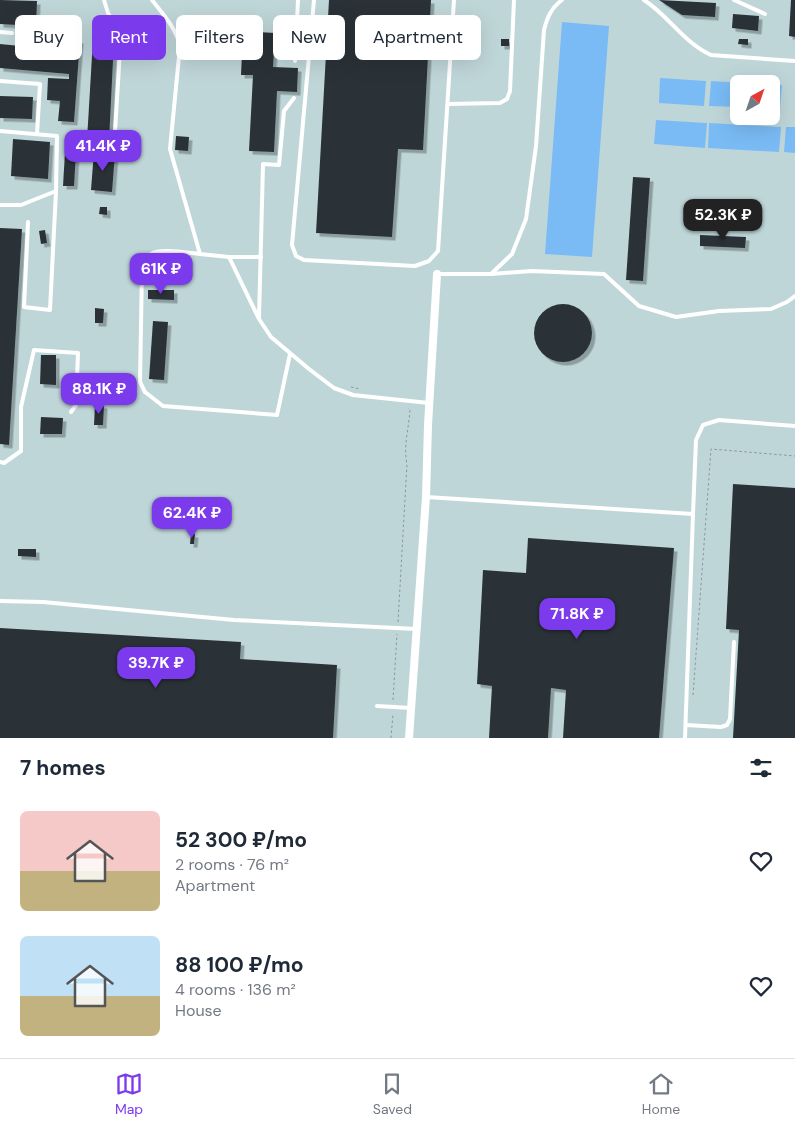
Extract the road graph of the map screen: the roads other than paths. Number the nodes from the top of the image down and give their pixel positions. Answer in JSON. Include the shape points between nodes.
{"nodes":[{"id":1,"x":104,"y":0,"type":"edge"},
{"id":2,"x":152,"y":0,"type":"edge"},
{"id":3,"x":298,"y":0,"type":"edge"},
{"id":4,"x":314,"y":0,"type":"edge"},
{"id":5,"x":454,"y":0,"type":"edge"},
{"id":6,"x":514,"y":0,"type":"edge"},
{"id":7,"x":562,"y":0,"type":"edge"},
{"id":8,"x":644,"y":0,"type":"edge"},
{"id":9,"x":734,"y":0,"type":"edge"},
{"id":10,"x":765,"y":14,"type":"dead end"},
{"id":11,"x":0,"y":32,"type":"edge"},
{"id":12,"x":12,"y":33,"type":"dead end"},
{"id":13,"x":296,"y":61,"type":"dead end"},
{"id":14,"x":795,"y":61,"type":"edge"},
{"id":15,"x":0,"y":81,"type":"edge"},
{"id":16,"x":294,"y":98,"type":"dead end"},
{"id":17,"x":448,"y":104,"type":"junction"},
{"id":18,"x":0,"y":131,"type":"edge"},
{"id":19,"x":37,"y":134,"type":"junction"},
{"id":20,"x":98,"y":148,"type":"dead end"},
{"id":21,"x":56,"y":191,"type":"junction"},
{"id":22,"x":0,"y":204,"type":"edge"},
{"id":23,"x":28,"y":222,"type":"dead end"},
{"id":24,"x":200,"y":254,"type":"junction"},
{"id":25,"x":229,"y":257,"type":"junction"},
{"id":26,"x":261,"y":257,"type":"junction"},
{"id":27,"x":437,"y":274,"type":"joint"},
{"id":28,"x":491,"y":274,"type":"junction"},
{"id":29,"x":795,"y":296,"type":"edge"},
{"id":30,"x":259,"y":319,"type":"junction"},
{"id":31,"x":290,"y":354,"type":"junction"},
{"id":32,"x":429,"y":403,"type":"junction"},
{"id":33,"x":71,"y":412,"type":"dead end"},
{"id":34,"x":795,"y":426,"type":"edge"},
{"id":35,"x":0,"y":462,"type":"edge"},
{"id":36,"x":426,"y":497,"type":"junction"},
{"id":37,"x":693,"y":514,"type":"junction"},
{"id":38,"x":0,"y":602,"type":"edge"},
{"id":39,"x":417,"y":628,"type":"junction"},
{"id":40,"x":734,"y":642,"type":"dead end"},
{"id":41,"x":377,"y":706,"type":"dead end"},
{"id":42,"x":411,"y":708,"type":"junction"},
{"id":43,"x":686,"y":725,"type":"junction"},
{"id":44,"x":409,"y":738,"type":"edge"},
{"id":45,"x":685,"y":738,"type":"edge"}],
"edges":[{"from":1,"to":20,"type":"lane","via":[[121,34],[114,148]]},
{"from":2,"to":24,"type":"lane","via":[[178,37],[180,46],[170,149]]},
{"from":3,"to":13,"type":"lane"},
{"from":4,"to":17,"type":"lane","via":[[292,245],[296,256],[304,260],[415,266],[429,262],[438,251]]},
{"from":5,"to":17,"type":"lane"},
{"from":6,"to":17,"type":"lane","via":[[507,100],[500,103]]},
{"from":7,"to":28,"type":"lane","via":[[548,16],[544,30],[536,146],[526,219],[512,254]]},
{"from":8,"to":14,"type":"lane","via":[[688,41],[711,55]]},
{"from":9,"to":10,"type":"lane"},
{"from":11,"to":12,"type":"lane"},
{"from":15,"to":19,"type":"lane","via":[[40,84]]},
{"from":16,"to":26,"type":"lane","via":[[284,111],[279,165],[263,164]]},
{"from":18,"to":19,"type":"lane"},
{"from":19,"to":21,"type":"lane","via":[[58,136]]},
{"from":21,"to":22,"type":"lane","via":[[21,205]]},
{"from":21,"to":23,"type":"lane","via":[[50,310],[24,307]]},
{"from":24,"to":25,"type":"lane"},
{"from":24,"to":31,"type":"lane","via":[[158,251],[145,260],[142,268],[140,382],[145,392],[163,406],[277,415]]},
{"from":25,"to":26,"type":"lane"},
{"from":25,"to":30,"type":"lane"},
{"from":26,"to":30,"type":"lane"},
{"from":27,"to":28,"type":"lane"},
{"from":27,"to":32,"type":"street"},
{"from":28,"to":29,"type":"lane","via":[[532,271],[604,274],[639,306],[676,317],[771,309]]},
{"from":30,"to":31,"type":"lane","via":[[272,338]]},
{"from":31,"to":32,"type":"lane","via":[[334,388],[353,395]]},
{"from":32,"to":36,"type":"street"},
{"from":33,"to":35,"type":"lane","via":[[76,405],[78,353],[34,350],[21,407],[21,451],[4,463]]},
{"from":34,"to":37,"type":"lane","via":[[719,420],[703,425],[696,440]]},
{"from":36,"to":37,"type":"lane"},
{"from":36,"to":39,"type":"street"},
{"from":37,"to":43,"type":"lane"},
{"from":38,"to":39,"type":"lane","via":[[42,602],[234,620]]},
{"from":39,"to":42,"type":"street"},
{"from":40,"to":43,"type":"lane","via":[[727,725]]},
{"from":41,"to":42,"type":"lane"},
{"from":42,"to":44,"type":"street"},
{"from":43,"to":45,"type":"lane"}]}
